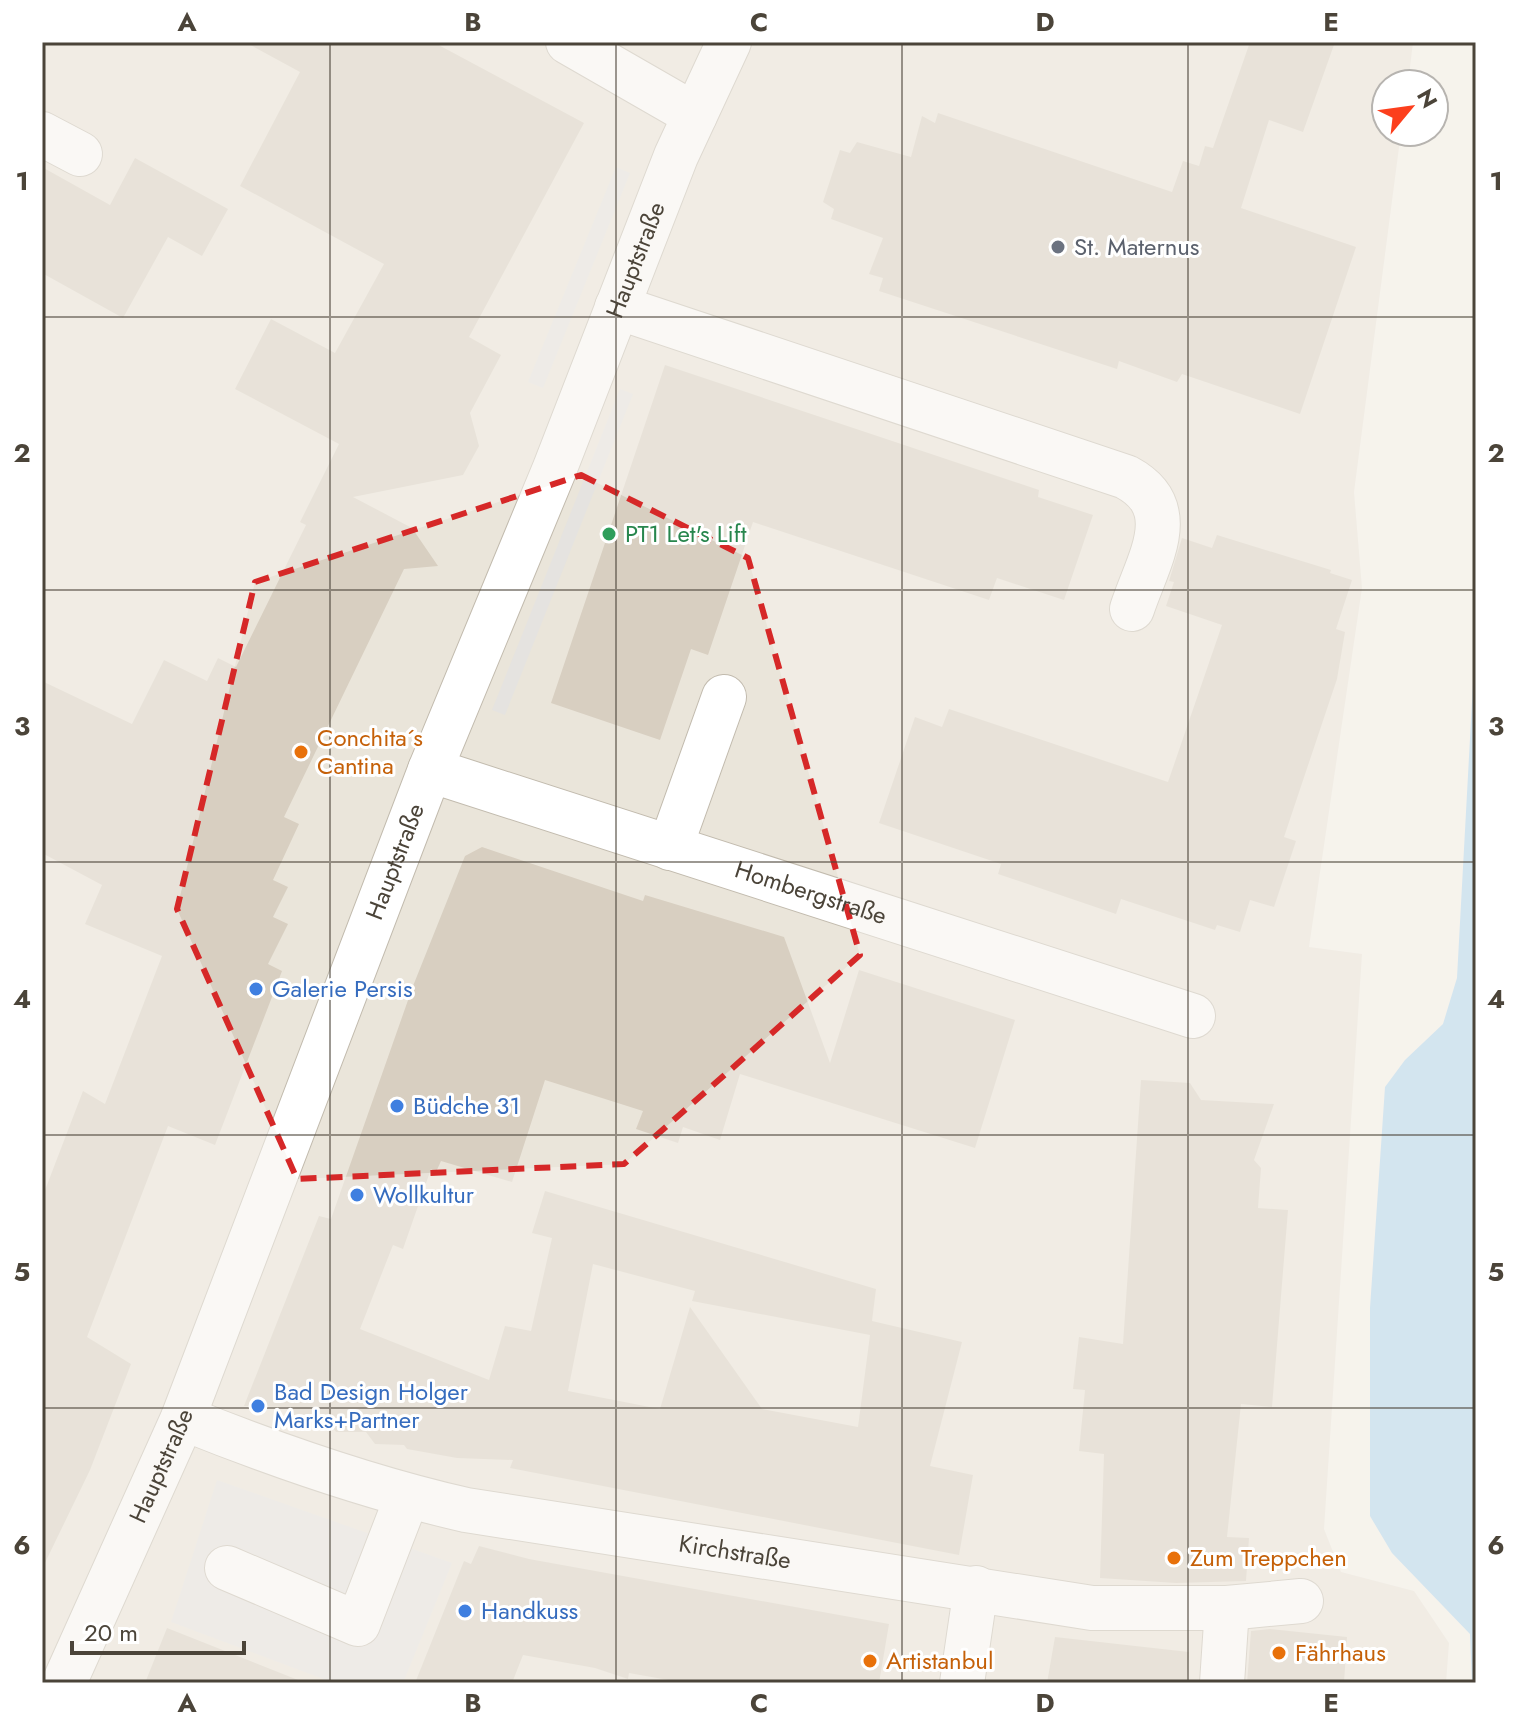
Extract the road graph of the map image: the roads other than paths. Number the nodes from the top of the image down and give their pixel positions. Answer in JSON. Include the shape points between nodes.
{"nodes":[{"id":1,"x":568,"y":42,"type":"edge"},
{"id":2,"x":729,"y":42,"type":"edge"},
{"id":3,"x":695,"y":115,"type":"junction"},
{"id":4,"x":42,"y":134,"type":"edge"},
{"id":5,"x":80,"y":154,"type":"dead end"},
{"id":6,"x":617,"y":307,"type":"junction"},
{"id":7,"x":1132,"y":609,"type":"dead end"},
{"id":8,"x":724,"y":697,"type":"dead end"},
{"id":9,"x":430,"y":770,"type":"junction"},
{"id":10,"x":670,"y":848,"type":"junction"},
{"id":11,"x":1193,"y":1016,"type":"dead end"},
{"id":12,"x":183,"y":1418,"type":"junction"},
{"id":13,"x":407,"y":1497,"type":"junction"},
{"id":14,"x":227,"y":1568,"type":"dead end"},
{"id":15,"x":976,"y":1588,"type":"junction"},
{"id":16,"x":1301,"y":1601,"type":"dead end"},
{"id":17,"x":1227,"y":1608,"type":"junction"},
{"id":18,"x":42,"y":1669,"type":"edge"},
{"id":19,"x":64,"y":1683,"type":"edge"},
{"id":20,"x":962,"y":1683,"type":"edge"},
{"id":21,"x":1222,"y":1683,"type":"edge"}],
"edges":[{"from":1,"to":3,"type":"street"},
{"from":2,"to":3,"type":"street","name":"Hauptstraße"},
{"from":3,"to":6,"type":"street","name":"Hauptstraße"},
{"from":4,"to":5,"type":"street"},
{"from":6,"to":7,"type":"street","via":[[1126,477],[1150,494],[1161,522]]},
{"from":6,"to":9,"type":"street","name":"Hauptstraße"},
{"from":8,"to":10,"type":"street"},
{"from":9,"to":10,"type":"street","name":"Hombergstraße"},
{"from":9,"to":12,"type":"street","name":"Hauptstraße"},
{"from":10,"to":11,"type":"street","name":"Hombergstraße"},
{"from":12,"to":13,"type":"street","name":"Kirchstraße","via":[[272,1454]]},
{"from":12,"to":19,"type":"street","name":"Hauptstraße"},
{"from":13,"to":14,"type":"street","via":[[358,1624]]},
{"from":13,"to":15,"type":"street","name":"Kirchstraße"},
{"from":15,"to":17,"type":"street","name":"Kirchstraße","via":[[1092,1608]]},
{"from":15,"to":20,"type":"street"},
{"from":16,"to":17,"type":"street","name":"Kirchstraße"},
{"from":17,"to":21,"type":"street"},
{"from":18,"to":19,"type":"street"}]}
